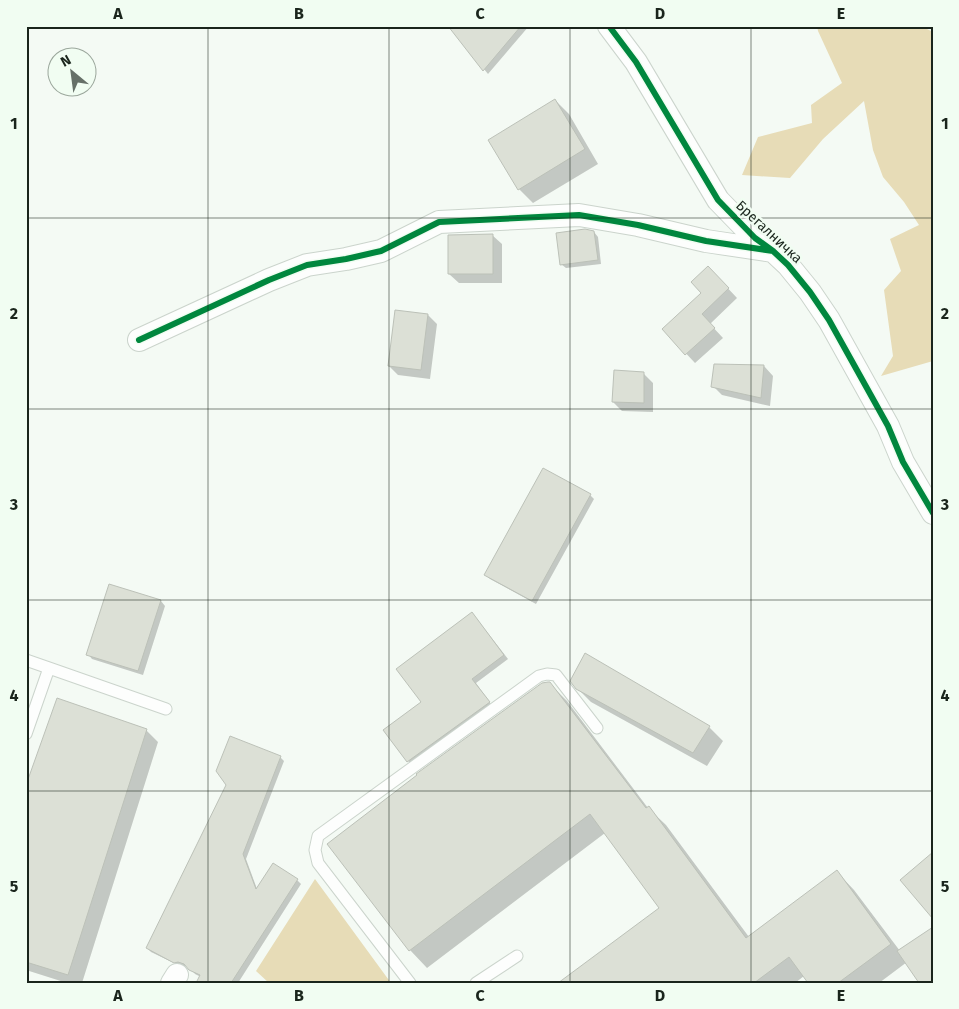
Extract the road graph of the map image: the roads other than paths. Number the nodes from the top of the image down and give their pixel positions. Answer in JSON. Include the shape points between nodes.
{"nodes":[{"id":1,"x":610,"y":26,"type":"edge"},
{"id":2,"x":773,"y":251,"type":"junction"},
{"id":3,"x":139,"y":340,"type":"dead end"},
{"id":4,"x":933,"y":513,"type":"edge"},
{"id":5,"x":26,"y":660,"type":"edge"},
{"id":6,"x":49,"y":668,"type":"junction"},
{"id":7,"x":166,"y":709,"type":"dead end"},
{"id":8,"x":597,"y":728,"type":"dead end"},
{"id":9,"x":26,"y":734,"type":"edge"},
{"id":10,"x":516,"y":956,"type":"dead end"},
{"id":11,"x":410,"y":983,"type":"edge"},
{"id":12,"x":476,"y":983,"type":"edge"}],
"edges":[{"from":1,"to":2,"type":"street","name":"Брегалничка","via":[[636,62],[718,200],[755,238]]},
{"from":2,"to":3,"type":"street","via":[[579,215],[439,222],[381,251],[307,265]]},
{"from":2,"to":4,"type":"street","name":"Брегалничка","via":[[800,279],[829,320]]},
{"from":5,"to":6,"type":"lane"},
{"from":6,"to":7,"type":"lane"},
{"from":6,"to":9,"type":"lane"},
{"from":8,"to":11,"type":"lane","via":[[556,675],[539,676],[318,836],[315,850],[318,862]]},
{"from":10,"to":12,"type":"lane"}]}
